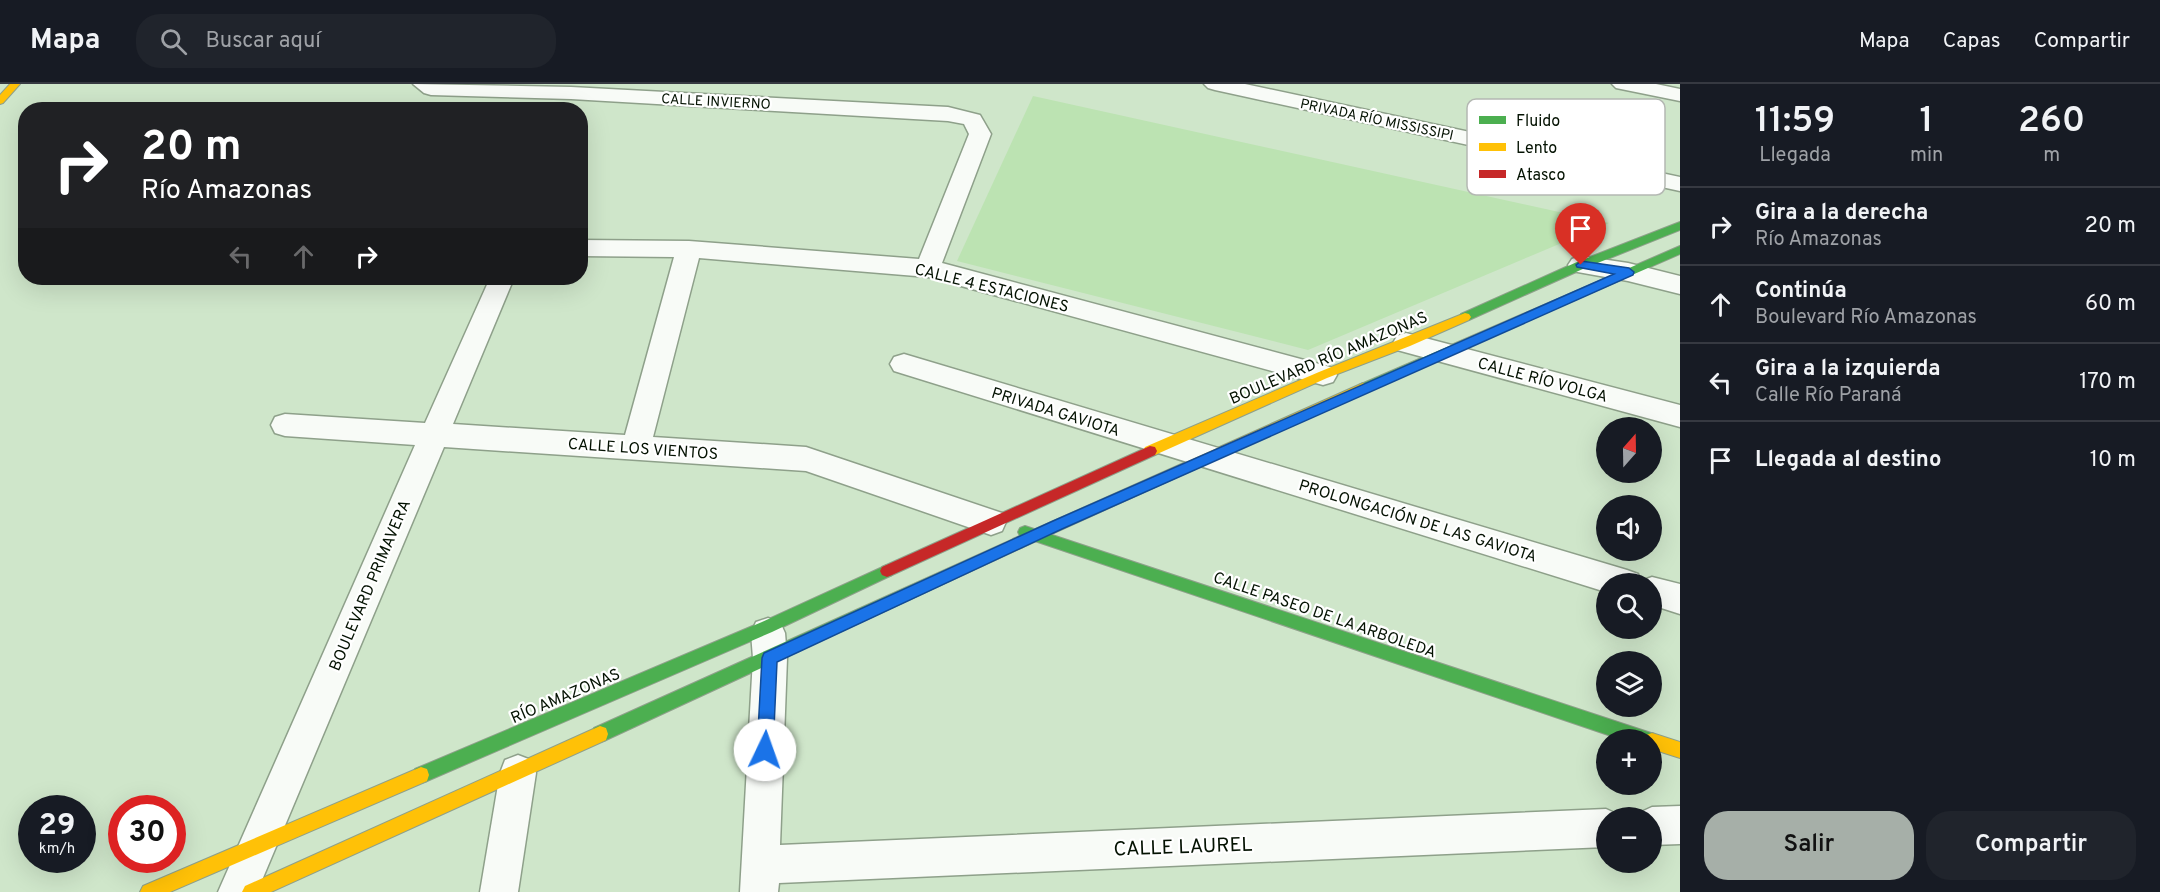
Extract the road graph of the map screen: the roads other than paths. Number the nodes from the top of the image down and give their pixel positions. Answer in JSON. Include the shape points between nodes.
{"nodes":[{"id":1,"x":15,"y":84,"type":"edge"},
{"id":2,"x":1215,"y":84,"type":"edge"},
{"id":3,"x":1623,"y":84,"type":"edge"},
{"id":4,"x":424,"y":85,"type":"edge"},
{"id":5,"x":1680,"y":95,"type":"edge"},
{"id":6,"x":570,"y":96,"type":"edge"},
{"id":7,"x":0,"y":101,"type":"edge"},
{"id":8,"x":1467,"y":138,"type":"edge"},
{"id":9,"x":1665,"y":181,"type":"edge"},
{"id":10,"x":1680,"y":184,"type":"edge"},
{"id":11,"x":1680,"y":226,"type":"edge"},
{"id":12,"x":588,"y":248,"type":"edge"},
{"id":13,"x":689,"y":249,"type":"junction"},
{"id":14,"x":1680,"y":250,"type":"edge"},
{"id":15,"x":1581,"y":265,"type":"junction"},
{"id":16,"x":928,"y":268,"type":"junction"},
{"id":17,"x":1629,"y":272,"type":"junction"},
{"id":18,"x":499,"y":285,"type":"edge"},
{"id":19,"x":1680,"y":285,"type":"edge"},
{"id":20,"x":1406,"y":343,"type":"junction"},
{"id":21,"x":1444,"y":352,"type":"junction"},
{"id":22,"x":904,"y":364,"type":"dead end"},
{"id":23,"x":1323,"y":375,"type":"junction"},
{"id":24,"x":1680,"y":416,"type":"edge"},
{"id":25,"x":285,"y":425,"type":"dead end"},
{"id":26,"x":434,"y":434,"type":"junction"},
{"id":27,"x":1165,"y":445,"type":"junction"},
{"id":28,"x":636,"y":448,"type":"junction"},
{"id":29,"x":1208,"y":458,"type":"junction"},
{"id":30,"x":991,"y":522,"type":"junction"},
{"id":31,"x":1036,"y":535,"type":"junction"},
{"id":32,"x":1596,"y":575,"type":"edge"},
{"id":33,"x":1662,"y":594,"type":"edge"},
{"id":34,"x":1680,"y":599,"type":"edge"},
{"id":35,"x":769,"y":643,"type":"junction"},
{"id":36,"x":1617,"y":729,"type":"edge"},
{"id":37,"x":1662,"y":744,"type":"edge"},
{"id":38,"x":1680,"y":750,"type":"edge"},
{"id":39,"x":518,"y":773,"type":"junction"},
{"id":40,"x":1680,"y":825,"type":"edge"},
{"id":41,"x":1662,"y":826,"type":"edge"},
{"id":42,"x":1596,"y":829,"type":"edge"},
{"id":43,"x":258,"y":844,"type":"junction"},
{"id":44,"x":759,"y":878,"type":"edge"},
{"id":45,"x":149,"y":892,"type":"edge"},
{"id":46,"x":237,"y":892,"type":"edge"},
{"id":47,"x":251,"y":892,"type":"edge"},
{"id":48,"x":499,"y":892,"type":"edge"}],
"edges":[{"from":1,"to":7,"type":"street"},
{"from":2,"to":8,"type":"street","name":"PRIVADA RÍO MISSISSIPI"},
{"from":3,"to":5,"type":"street"},
{"from":4,"to":6,"type":"street","name":"CALLE INVIERNO","via":[[431,89]]},
{"from":6,"to":16,"type":"street","name":"CALLE INVIERNO","via":[[948,114],[972,120],[980,134]]},
{"from":9,"to":10,"type":"street","name":"PRIVADA RÍO MISSISSIPI"},
{"from":11,"to":15,"type":"street","name":"BOULEVARD RÍO AMAZONAS"},
{"from":12,"to":13,"type":"street","name":"CALLE 4 ESTACIONES"},
{"from":13,"to":16,"type":"street","name":"CALLE 4 ESTACIONES"},
{"from":13,"to":28,"type":"street"},
{"from":14,"to":17,"type":"street"},
{"from":15,"to":17,"type":"street"},
{"from":15,"to":20,"type":"street","name":"BOULEVARD RÍO AMAZONAS"},
{"from":16,"to":23,"type":"street","name":"CALLE 4 ESTACIONES"},
{"from":17,"to":19,"type":"street"},
{"from":17,"to":21,"type":"street"},
{"from":18,"to":26,"type":"street","name":"BOULEVARD PRIMAVERA"},
{"from":20,"to":21,"type":"street","name":"CALLE RÍO VOLGA"},
{"from":20,"to":23,"type":"street","name":"BOULEVARD RÍO AMAZONAS"},
{"from":21,"to":24,"type":"street","name":"CALLE RÍO VOLGA"},
{"from":21,"to":29,"type":"street"},
{"from":22,"to":27,"type":"street","name":"PRIVADA GAVIOTA"},
{"from":23,"to":27,"type":"street","name":"BOULEVARD RÍO AMAZONAS"},
{"from":25,"to":26,"type":"street","name":"CALLE LOS VIENTOS"},
{"from":26,"to":28,"type":"street","name":"CALLE LOS VIENTOS"},
{"from":26,"to":43,"type":"street","name":"BOULEVARD PRIMAVERA"},
{"from":27,"to":29,"type":"street","name":"PRIVADA GAVIOTA"},
{"from":27,"to":30,"type":"street","name":"BOULEVARD RÍO AMAZONAS"},
{"from":28,"to":30,"type":"street","name":"CALLE LOS VIENTOS","via":[[806,459]]},
{"from":29,"to":31,"type":"street"},
{"from":29,"to":32,"type":"street","name":"PROLONGACIÓN DE LAS GAVIOTA"},
{"from":30,"to":31,"type":"street","name":"CALLE PASEO DE LA ARBOLEDA"},
{"from":30,"to":35,"type":"street","name":"RÍO AMAZONAS"},
{"from":31,"to":35,"type":"street","name":"RÍO AMAZONAS"},
{"from":31,"to":36,"type":"street","name":"CALLE PASEO DE LA ARBOLEDA"},
{"from":33,"to":34,"type":"street"},
{"from":35,"to":39,"type":"street","name":"RÍO AMAZONAS"},
{"from":35,"to":43,"type":"street","name":"RÍO AMAZONAS"},
{"from":35,"to":44,"type":"street"},
{"from":37,"to":38,"type":"street","name":"CALLE PASEO DE LA ARBOLEDA"},
{"from":39,"to":47,"type":"street","name":"RÍO AMAZONAS"},
{"from":39,"to":48,"type":"street"},
{"from":40,"to":41,"type":"street"},
{"from":42,"to":44,"type":"street","name":"CALLE LAUREL"},
{"from":43,"to":45,"type":"street","name":"RÍO AMAZONAS"},
{"from":43,"to":46,"type":"street","name":"BOULEVARD PRIMAVERA"}]}
